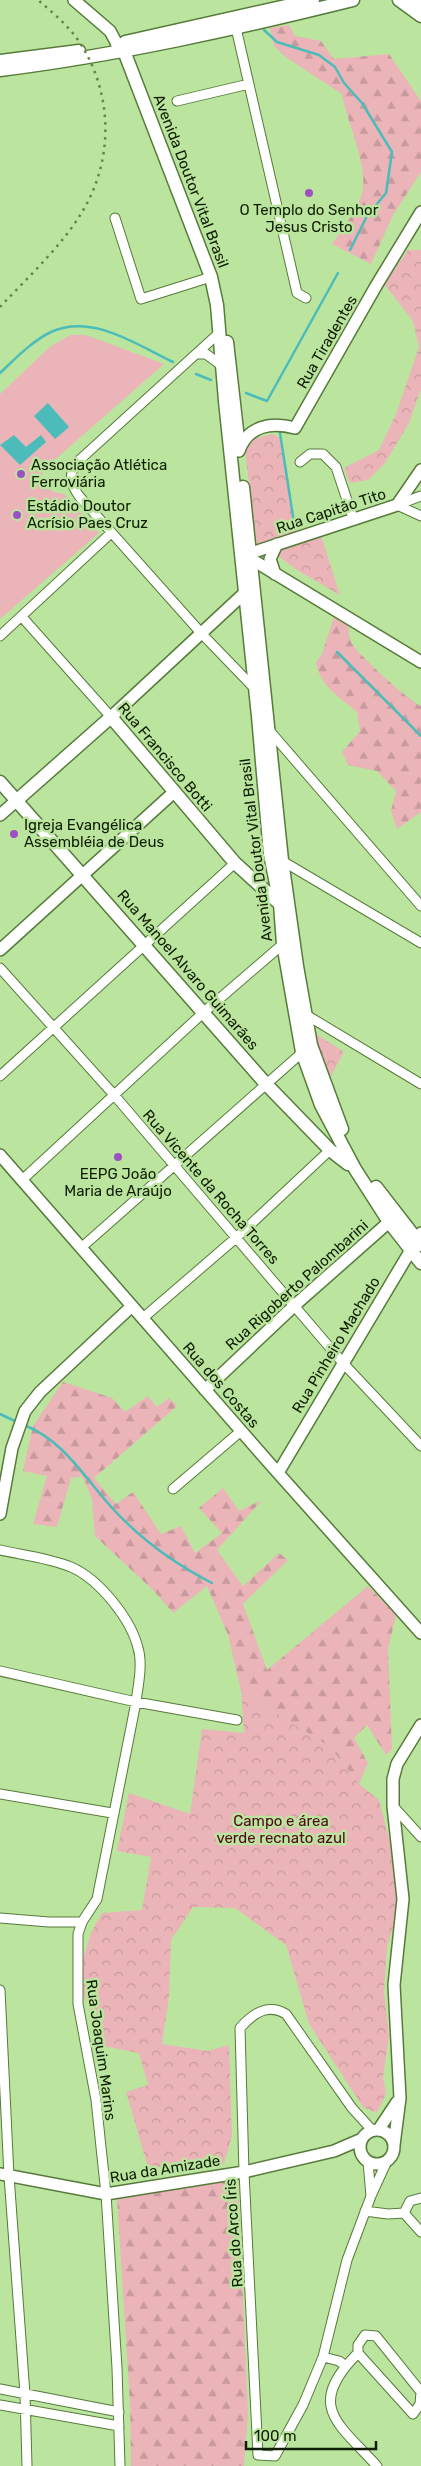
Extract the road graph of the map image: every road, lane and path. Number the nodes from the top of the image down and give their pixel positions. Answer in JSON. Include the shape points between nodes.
{"nodes":[{"id":1,"x":74,"y":0,"type":"edge"},
{"id":2,"x":313,"y":0,"type":"edge"},
{"id":3,"x":353,"y":0,"type":"edge"},
{"id":4,"x":399,"y":0,"type":"edge"},
{"id":5,"x":415,"y":0,"type":"edge"},
{"id":6,"x":277,"y":4,"type":"edge"},
{"id":7,"x":421,"y":4,"type":"edge"},
{"id":8,"x":421,"y":16,"type":"edge"},
{"id":9,"x":236,"y":28,"type":"junction"},
{"id":10,"x":118,"y":50,"type":"junction"},
{"id":11,"x":0,"y":62,"type":"edge"},
{"id":12,"x":0,"y":70,"type":"edge"},
{"id":13,"x":248,"y":84,"type":"junction"},
{"id":14,"x":177,"y":101,"type":"dead end"},
{"id":15,"x":421,"y":212,"type":"edge"},
{"id":16,"x":115,"y":218,"type":"dead end"},
{"id":17,"x":211,"y":278,"type":"junction"},
{"id":18,"x":306,"y":298,"type":"dead end"},
{"id":19,"x":220,"y":334,"type":"junction"},
{"id":20,"x":197,"y":354,"type":"junction"},
{"id":21,"x":224,"y":367,"type":"junction"},
{"id":22,"x":239,"y":450,"type":"junction"},
{"id":23,"x":300,"y":462,"type":"dead end"},
{"id":24,"x":421,"y":470,"type":"edge"},
{"id":25,"x":421,"y":496,"type":"edge"},
{"id":26,"x":396,"y":505,"type":"junction"},
{"id":27,"x":421,"y":516,"type":"edge"},
{"id":28,"x":353,"y":518,"type":"junction"},
{"id":29,"x":111,"y":533,"type":"junction"},
{"id":30,"x":277,"y":544,"type":"junction"},
{"id":31,"x":247,"y":560,"type":"junction"},
{"id":32,"x":276,"y":574,"type":"junction"},
{"id":33,"x":249,"y":588,"type":"junction"},
{"id":34,"x":22,"y":617,"type":"junction"},
{"id":35,"x":202,"y":634,"type":"junction"},
{"id":36,"x":0,"y":636,"type":"edge"},
{"id":37,"x":421,"y":662,"type":"edge"},
{"id":38,"x":253,"y":688,"type":"junction"},
{"id":39,"x":265,"y":699,"type":"junction"},
{"id":40,"x":111,"y":717,"type":"junction"},
{"id":41,"x":268,"y":728,"type":"junction"},
{"id":42,"x":292,"y":757,"type":"junction"},
{"id":43,"x":267,"y":760,"type":"junction"},
{"id":44,"x":2,"y":784,"type":"edge"},
{"id":45,"x":173,"y":793,"type":"junction"},
{"id":46,"x":16,"y":801,"type":"junction"},
{"id":47,"x":0,"y":816,"type":"edge"},
{"id":48,"x":270,"y":854,"type":"junction"},
{"id":49,"x":282,"y":860,"type":"junction"},
{"id":50,"x":235,"y":863,"type":"junction"},
{"id":51,"x":83,"y":876,"type":"junction"},
{"id":52,"x":421,"y":906,"type":"edge"},
{"id":53,"x":285,"y":908,"type":"junction"},
{"id":54,"x":419,"y":939,"type":"edge"},
{"id":55,"x":283,"y":944,"type":"junction"},
{"id":56,"x":145,"y":946,"type":"junction"},
{"id":57,"x":0,"y":950,"type":"edge"},
{"id":58,"x":0,"y":968,"type":"edge"},
{"id":59,"x":294,"y":1008,"type":"junction"},
{"id":60,"x":204,"y":1012,"type":"junction"},
{"id":61,"x":306,"y":1015,"type":"junction"},
{"id":62,"x":54,"y":1027,"type":"junction"},
{"id":63,"x":306,"y":1049,"type":"junction"},
{"id":64,"x":0,"y":1076,"type":"edge"},
{"id":65,"x":266,"y":1084,"type":"junction"},
{"id":66,"x":421,"y":1084,"type":"edge"},
{"id":67,"x":115,"y":1096,"type":"junction"},
{"id":68,"x":330,"y":1150,"type":"junction"},
{"id":69,"x":0,"y":1155,"type":"edge"},
{"id":70,"x":174,"y":1166,"type":"junction"},
{"id":71,"x":355,"y":1169,"type":"junction"},
{"id":72,"x":22,"y":1180,"type":"junction"},
{"id":73,"x":388,"y":1222,"type":"junction"},
{"id":74,"x":237,"y":1237,"type":"junction"},
{"id":75,"x":417,"y":1242,"type":"edge"},
{"id":76,"x":82,"y":1247,"type":"junction"},
{"id":77,"x":421,"y":1263,"type":"edge"},
{"id":78,"x":132,"y":1306,"type":"junction"},
{"id":79,"x":295,"y":1306,"type":"junction"},
{"id":80,"x":143,"y":1318,"type":"junction"},
{"id":81,"x":343,"y":1363,"type":"junction"},
{"id":82,"x":205,"y":1390,"type":"junction"},
{"id":83,"x":240,"y":1431,"type":"junction"},
{"id":84,"x":421,"y":1446,"type":"edge"},
{"id":85,"x":278,"y":1474,"type":"junction"},
{"id":86,"x":173,"y":1490,"type":"dead end"},
{"id":87,"x":0,"y":1514,"type":"edge"},
{"id":88,"x":0,"y":1550,"type":"edge"},
{"id":89,"x":421,"y":1633,"type":"edge"},
{"id":90,"x":0,"y":1671,"type":"edge"},
{"id":91,"x":136,"y":1702,"type":"junction"},
{"id":92,"x":237,"y":1720,"type":"dead end"},
{"id":93,"x":421,"y":1725,"type":"edge"},
{"id":94,"x":0,"y":1794,"type":"edge"},
{"id":95,"x":394,"y":1806,"type":"junction"},
{"id":96,"x":112,"y":1813,"type":"junction"},
{"id":97,"x":421,"y":1836,"type":"edge"},
{"id":98,"x":0,"y":1918,"type":"edge"},
{"id":99,"x":82,"y":1922,"type":"junction"},
{"id":100,"x":0,"y":1990,"type":"edge"},
{"id":101,"x":400,"y":2098,"type":"junction"},
{"id":102,"x":376,"y":2130,"type":"junction"},
{"id":103,"x":362,"y":2139,"type":"junction"},
{"id":104,"x":394,"y":2145,"type":"junction"},
{"id":105,"x":334,"y":2151,"type":"junction"},
{"id":106,"x":365,"y":2159,"type":"junction"},
{"id":107,"x":387,"y":2161,"type":"junction"},
{"id":108,"x":244,"y":2172,"type":"junction"},
{"id":109,"x":4,"y":2175,"type":"edge"},
{"id":110,"x":106,"y":2194,"type":"junction"},
{"id":111,"x":371,"y":2196,"type":"junction"},
{"id":112,"x":421,"y":2198,"type":"edge"},
{"id":113,"x":365,"y":2211,"type":"junction"},
{"id":114,"x":404,"y":2213,"type":"junction"},
{"id":115,"x":421,"y":2232,"type":"edge"},
{"id":116,"x":358,"y":2353,"type":"junction"},
{"id":117,"x":323,"y":2357,"type":"junction"},
{"id":118,"x":346,"y":2366,"type":"junction"},
{"id":119,"x":0,"y":2389,"type":"edge"},
{"id":120,"x":25,"y":2394,"type":"junction"},
{"id":121,"x":0,"y":2405,"type":"edge"},
{"id":122,"x":25,"y":2410,"type":"junction"},
{"id":123,"x":119,"y":2412,"type":"junction"},
{"id":124,"x":119,"y":2426,"type":"junction"},
{"id":125,"x":27,"y":2466,"type":"edge"},
{"id":126,"x":120,"y":2466,"type":"edge"},
{"id":127,"x":377,"y":2466,"type":"edge"}],
"edges":[{"from":1,"to":10,"type":"street","via":[[110,31]]},
{"from":2,"to":6,"type":"main road"},
{"from":3,"to":9,"type":"main road"},
{"from":4,"to":8,"type":"main road"},
{"from":5,"to":7,"type":"main road"},
{"from":6,"to":10,"type":"main road"},
{"from":9,"to":10,"type":"main road"},
{"from":9,"to":13,"type":"street"},
{"from":10,"to":11,"type":"main road"},
{"from":10,"to":12,"type":"main road"},
{"from":10,"to":17,"type":"main road","name":"Avenida Doutor Vital Brasil"},
{"from":13,"to":14,"type":"street"},
{"from":13,"to":18,"type":"street","via":[[297,293]]},
{"from":15,"to":22,"type":"street","name":"Rua Tiradentes","via":[[295,428],[263,426],[250,434]]},
{"from":16,"to":17,"type":"street","via":[[141,299]]},
{"from":17,"to":19,"type":"main road","name":"Avenida Doutor Vital Brasil"},
{"from":19,"to":20,"type":"street"},
{"from":19,"to":21,"type":"main road","name":"Avenida Doutor Vital Brasil"},
{"from":20,"to":21,"type":"street","via":[[206,354]]},
{"from":20,"to":29,"type":"street","via":[[74,465],[70,476],[72,486]]},
{"from":21,"to":22,"type":"main road","name":"Avenida Doutor Vital Brasil","via":[[232,386]]},
{"from":21,"to":31,"type":"main road","name":"Avenida Doutor Vital Brasil","via":[[225,401]]},
{"from":22,"to":31,"type":"main road","name":"Avenida Doutor Vital Brasil"},
{"from":23,"to":28,"type":"street","via":[[310,454],[324,454],[336,467]]},
{"from":24,"to":26,"type":"street"},
{"from":25,"to":26,"type":"street","name":"Rua Capitão Tito"},
{"from":26,"to":27,"type":"street"},
{"from":26,"to":28,"type":"street","name":"Rua Capitão Tito"},
{"from":28,"to":30,"type":"street","name":"Rua Capitão Tito"},
{"from":29,"to":34,"type":"street"},
{"from":29,"to":35,"type":"street"},
{"from":30,"to":31,"type":"street","name":"Rua Capitão Tito"},
{"from":30,"to":32,"type":"street","via":[[270,559]]},
{"from":31,"to":32,"type":"street"},
{"from":31,"to":33,"type":"main road","name":"Avenida Doutor Vital Brasil"},
{"from":32,"to":37,"type":"street"},
{"from":33,"to":35,"type":"street"},
{"from":33,"to":38,"type":"main road","name":"Avenida Doutor Vital Brasil"},
{"from":33,"to":39,"type":"main road","name":"Avenida Doutor Vital Brasil"},
{"from":34,"to":36,"type":"street"},
{"from":34,"to":40,"type":"street","name":"Rua Francisco Botti"},
{"from":35,"to":38,"type":"street"},
{"from":35,"to":40,"type":"street"},
{"from":38,"to":39,"type":"street"},
{"from":38,"to":43,"type":"main road","name":"Avenida Doutor Vital Brasil"},
{"from":39,"to":41,"type":"main road","name":"Avenida Doutor Vital Brasil"},
{"from":40,"to":45,"type":"main road","name":"Rua Francisco Botti"},
{"from":40,"to":46,"type":"main road"},
{"from":41,"to":42,"type":"street"},
{"from":41,"to":43,"type":"main road","name":"Avenida Doutor Vital Brasil"},
{"from":42,"to":43,"type":"street"},
{"from":42,"to":52,"type":"street"},
{"from":43,"to":48,"type":"main road","name":"Avenida Doutor Vital Brasil"},
{"from":43,"to":49,"type":"main road","name":"Avenida Doutor Vital Brasil"},
{"from":44,"to":46,"type":"main road","name":"Rua Manoel Alvaro Guimarães"},
{"from":45,"to":50,"type":"main road","name":"Rua Francisco Botti"},
{"from":45,"to":51,"type":"street"},
{"from":46,"to":47,"type":"street"},
{"from":46,"to":51,"type":"main road","name":"Rua Manoel Alvaro Guimarães"},
{"from":48,"to":49,"type":"street"},
{"from":48,"to":53,"type":"main road","name":"Avenida Doutor Vital Brasil"},
{"from":49,"to":53,"type":"main road","name":"Avenida Doutor Vital Brasil"},
{"from":49,"to":54,"type":"street"},
{"from":50,"to":53,"type":"main road","name":"Rua Francisco Botti"},
{"from":50,"to":56,"type":"street"},
{"from":51,"to":56,"type":"main road","name":"Rua Manoel Alvaro Guimarães"},
{"from":51,"to":57,"type":"street"},
{"from":53,"to":55,"type":"main road","name":"Avenida Doutor Vital Brasil"},
{"from":53,"to":61,"type":"main road","name":"Avenida Doutor Vital Brasil"},
{"from":55,"to":59,"type":"main road","name":"Avenida Doutor Vital Brasil"},
{"from":55,"to":60,"type":"street"},
{"from":56,"to":60,"type":"main road","name":"Rua Manoel Alvaro Guimarães"},
{"from":56,"to":62,"type":"street"},
{"from":58,"to":62,"type":"street","name":"Rua Vicente da Rocha Torres"},
{"from":59,"to":61,"type":"street"},
{"from":59,"to":63,"type":"main road","name":"Avenida Doutor Vital Brasil"},
{"from":60,"to":65,"type":"main road","name":"Rua Manoel Alvaro Guimarães"},
{"from":60,"to":67,"type":"street"},
{"from":61,"to":63,"type":"main road","name":"Avenida Doutor Vital Brasil"},
{"from":61,"to":66,"type":"street"},
{"from":62,"to":64,"type":"street"},
{"from":62,"to":67,"type":"street","name":"Rua Vicente da Rocha Torres"},
{"from":63,"to":65,"type":"street"},
{"from":63,"to":71,"type":"main road","name":"Avenida Doutor Vital Brasil","via":[[321,1105]]},
{"from":63,"to":75,"type":"main road","name":"Avenida Doutor Vital Brasil","via":[[362,1168]]},
{"from":65,"to":68,"type":"main road","name":"Rua Manoel Alvaro Guimarães"},
{"from":65,"to":70,"type":"street"},
{"from":67,"to":70,"type":"street","name":"Rua Vicente da Rocha Torres"},
{"from":67,"to":72,"type":"street"},
{"from":68,"to":71,"type":"main road","name":"Rua Manoel Alvaro Guimarães"},
{"from":68,"to":74,"type":"street"},
{"from":69,"to":72,"type":"street","name":"Rua dos Costas"},
{"from":70,"to":74,"type":"street","name":"Rua Vicente da Rocha Torres"},
{"from":70,"to":76,"type":"street"},
{"from":71,"to":73,"type":"main road","name":"Avenida Doutor Vital Brasil"},
{"from":72,"to":76,"type":"street","name":"Rua dos Costas"},
{"from":73,"to":75,"type":"main road","name":"Avenida Doutor Vital Brasil"},
{"from":73,"to":79,"type":"street","name":"Rua Rigoberto Palombarini"},
{"from":74,"to":79,"type":"street","name":"Rua Vicente da Rocha Torres"},
{"from":74,"to":80,"type":"street"},
{"from":75,"to":77,"type":"main road","name":"Avenida Doutor Vital Brasil"},
{"from":75,"to":81,"type":"street","name":"Rua Pinheiro Machado"},
{"from":76,"to":78,"type":"street","name":"Rua dos Costas"},
{"from":78,"to":80,"type":"street","name":"Rua dos Costas"},
{"from":78,"to":87,"type":"street","via":[[40,1392],[25,1411],[12,1448]]},
{"from":79,"to":81,"type":"street","name":"Rua Vicente da Rocha Torres"},
{"from":79,"to":82,"type":"street","name":"Rua Rigoberto Palombarini"},
{"from":80,"to":82,"type":"street","name":"Rua dos Costas"},
{"from":81,"to":84,"type":"street","name":"Rua Vicente da Rocha Torres"},
{"from":81,"to":85,"type":"street","name":"Rua Pinheiro Machado"},
{"from":82,"to":83,"type":"street","name":"Rua dos Costas"},
{"from":83,"to":85,"type":"street","name":"Rua dos Costas"},
{"from":83,"to":86,"type":"street"},
{"from":85,"to":89,"type":"street","name":"Rua dos Costas"},
{"from":88,"to":91,"type":"street","name":"Rua Joaquim Marins","via":[[71,1567],[93,1579],[111,1599],[139,1649]]},
{"from":90,"to":91,"type":"street"},
{"from":91,"to":92,"type":"street"},
{"from":91,"to":96,"type":"street","name":"Rua Joaquim Marins"},
{"from":93,"to":95,"type":"street","via":[[397,1764],[393,1779]]},
{"from":94,"to":96,"type":"street"},
{"from":95,"to":97,"type":"street"},
{"from":95,"to":101,"type":"street","via":[[403,1899],[394,1985]]},
{"from":96,"to":99,"type":"street","name":"Rua Joaquim Marins","via":[[97,1899]]},
{"from":98,"to":99,"type":"street"},
{"from":99,"to":110,"type":"street","name":"Rua Joaquim Marins","via":[[76,1953],[78,2004],[96,2100]]},
{"from":100,"to":109,"type":"street"},
{"from":101,"to":102,"type":"street"},
{"from":101,"to":104,"type":"street"},
{"from":102,"to":103,"type":"street"},
{"from":102,"to":104,"type":"street","via":[[389,2133]]},
{"from":102,"to":108,"type":"street","name":"Rua do Arco Íris","via":[[352,2108],[286,2014],[277,2009],[262,2010],[251,2015],[240,2028]]},
{"from":103,"to":105,"type":"street","name":"Rua da Amizade"},
{"from":103,"to":106,"type":"street","via":[[360,2144]]},
{"from":104,"to":107,"type":"street"},
{"from":105,"to":106,"type":"street","name":"Rua da Amizade"},
{"from":105,"to":108,"type":"street","name":"Rua da Amizade"},
{"from":106,"to":107,"type":"street","via":[[375,2164]]},
{"from":106,"to":111,"type":"street"},
{"from":107,"to":111,"type":"street"},
{"from":108,"to":110,"type":"street","name":"Rua da Amizade"},
{"from":108,"to":117,"type":"street","name":"Rua do Arco Íris","via":[[258,2455],[275,2456]]},
{"from":109,"to":110,"type":"street","name":"Rua da Amizade"},
{"from":109,"to":120,"type":"street"},
{"from":110,"to":123,"type":"street","name":"Rua Joaquim Marins"},
{"from":111,"to":113,"type":"street"},
{"from":112,"to":114,"type":"street","via":[[410,2201]]},
{"from":113,"to":114,"type":"street"},
{"from":113,"to":117,"type":"street","via":[[347,2260]]},
{"from":114,"to":115,"type":"street"},
{"from":116,"to":116,"type":"street","via":[[364,2360],[413,2414],[420,2404],[421,2392],[376,2336],[365,2335],[358,2345]]},
{"from":116,"to":118,"type":"street"},
{"from":117,"to":118,"type":"street"},
{"from":118,"to":127,"type":"street","via":[[332,2386],[333,2418]]},
{"from":119,"to":120,"type":"street"},
{"from":120,"to":122,"type":"street"},
{"from":120,"to":123,"type":"street"},
{"from":121,"to":122,"type":"street"},
{"from":122,"to":124,"type":"street"},
{"from":122,"to":125,"type":"street"},
{"from":123,"to":124,"type":"street","name":"Rua Joaquim Marins"},
{"from":124,"to":126,"type":"street","name":"Rua Joaquim Marins"}]}
